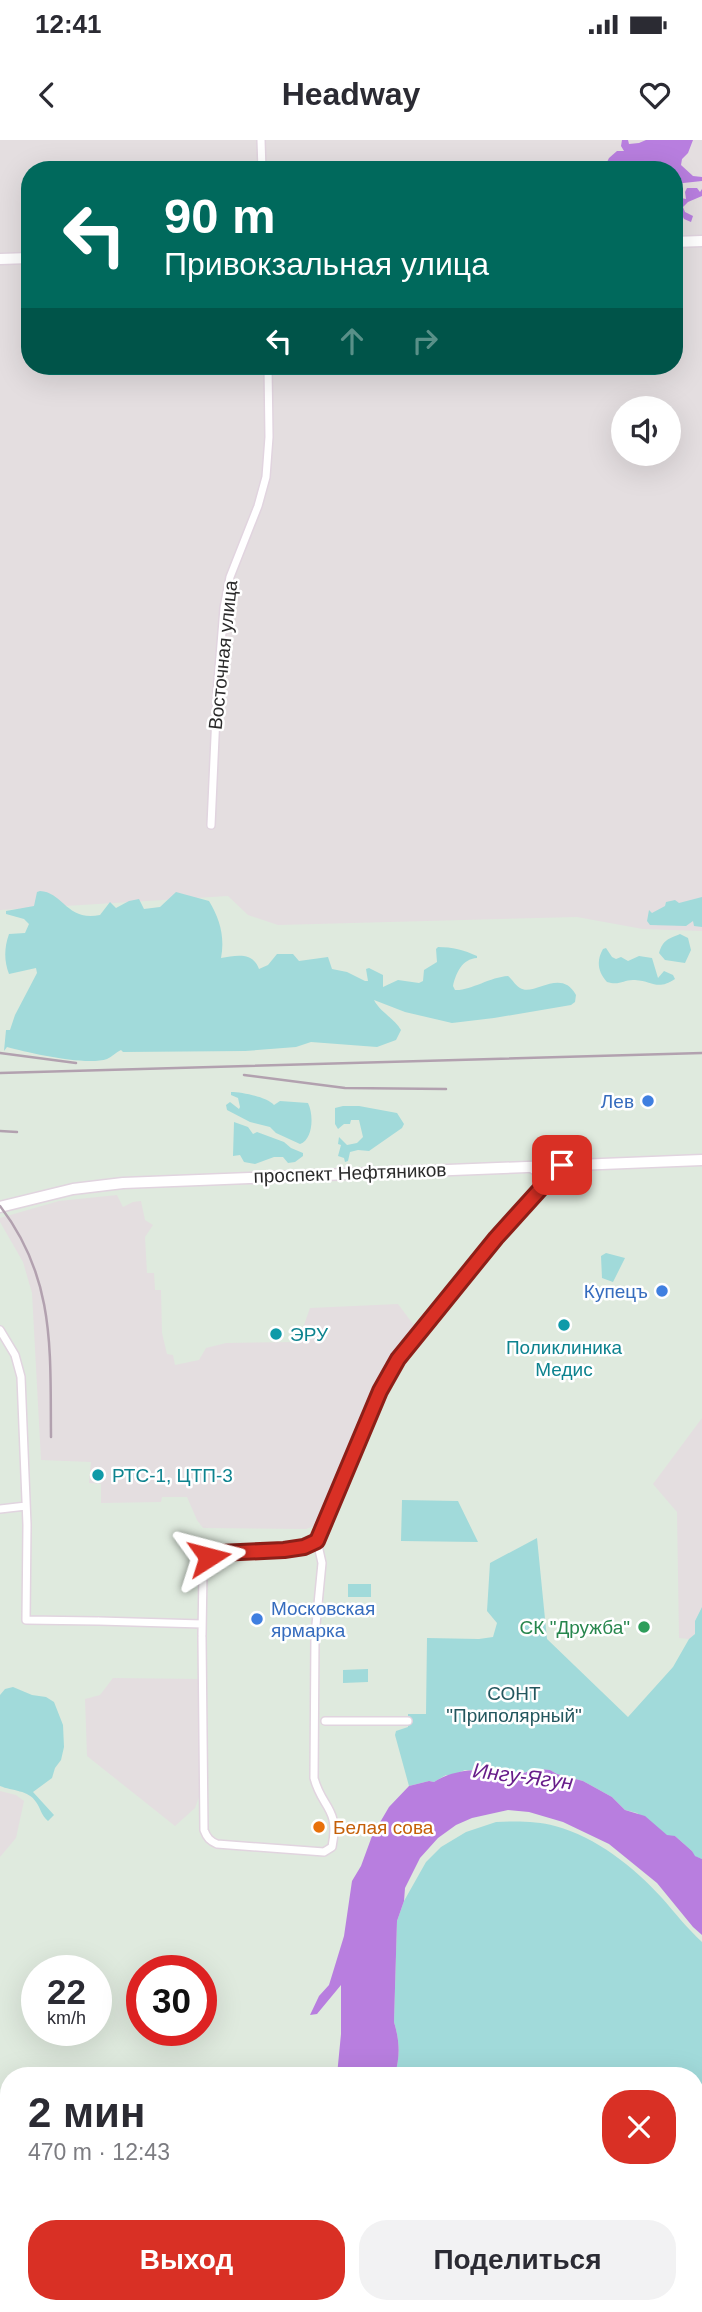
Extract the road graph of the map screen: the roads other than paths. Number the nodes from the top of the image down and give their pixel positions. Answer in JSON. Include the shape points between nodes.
{"nodes":[{"id":1,"x":261,"y":140,"type":"edge"},
{"id":2,"x":262,"y":161,"type":"edge"},
{"id":3,"x":702,"y":241,"type":"edge"},
{"id":4,"x":683,"y":242,"type":"edge"},
{"id":5,"x":21,"y":258,"type":"edge"},
{"id":6,"x":0,"y":259,"type":"edge"},
{"id":7,"x":268,"y":375,"type":"edge"},
{"id":8,"x":211,"y":825,"type":"dead end"},
{"id":9,"x":702,"y":1160,"type":"edge"},
{"id":10,"x":562,"y":1165,"type":"junction"},
{"id":11,"x":529,"y":1167,"type":"junction"},
{"id":12,"x":539,"y":1189,"type":"junction"},
{"id":13,"x":0,"y":1207,"type":"edge"},
{"id":14,"x":0,"y":1330,"type":"edge"},
{"id":15,"x":26,"y":1506,"type":"junction"},
{"id":16,"x":0,"y":1509,"type":"edge"},
{"id":17,"x":317,"y":1541,"type":"junction"},
{"id":18,"x":202,"y":1624,"type":"junction"},
{"id":19,"x":314,"y":1721,"type":"junction"},
{"id":20,"x":408,"y":1721,"type":"dead end"}],
"edges":[{"from":1,"to":2,"type":"street"},
{"from":3,"to":4,"type":"main road"},
{"from":5,"to":6,"type":"main road"},
{"from":7,"to":8,"type":"street","name":"Восточная улица","via":[[266,477],[230,577],[224,608]]},
{"from":9,"to":10,"type":"main road","name":"проспект Нефтяников"},
{"from":10,"to":11,"type":"main road","name":"проспект Нефтяников"},
{"from":10,"to":12,"type":"street"},
{"from":11,"to":12,"type":"street","via":[[540,1176]]},
{"from":11,"to":13,"type":"main road","name":"проспект Нефтяников","via":[[123,1183],[73,1189]]},
{"from":12,"to":17,"type":"street","via":[[398,1359]]},
{"from":14,"to":15,"type":"street","via":[[21,1377]]},
{"from":15,"to":16,"type":"street"},
{"from":15,"to":18,"type":"street","via":[[26,1619]]},
{"from":17,"to":18,"type":"street","via":[[296,1549],[209,1557],[203,1572]]},
{"from":17,"to":19,"type":"street","via":[[321,1563]]},
{"from":18,"to":19,"type":"street","via":[[204,1830],[211,1841],[331,1849],[333,1813],[314,1778]]},
{"from":19,"to":20,"type":"street"}]}
